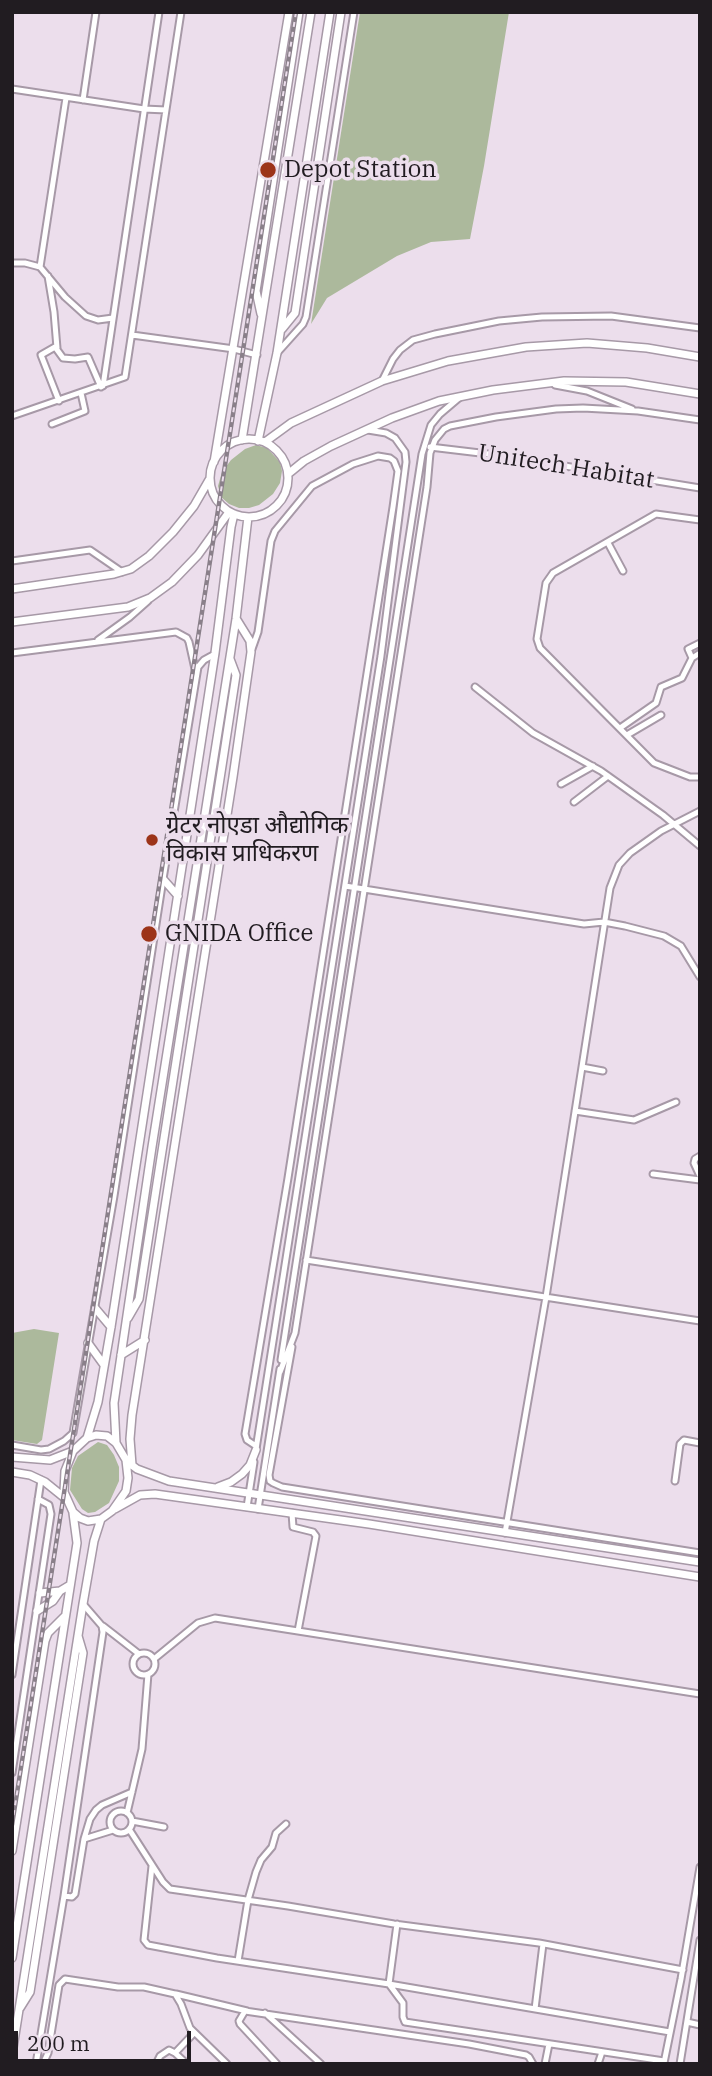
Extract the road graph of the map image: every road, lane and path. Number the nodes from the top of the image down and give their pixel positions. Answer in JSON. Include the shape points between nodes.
{"nodes":[{"id":1,"x":96,"y":12,"type":"edge"},
{"id":2,"x":159,"y":12,"type":"edge"},
{"id":3,"x":181,"y":12,"type":"edge"},
{"id":4,"x":289,"y":12,"type":"edge"},
{"id":5,"x":299,"y":12,"type":"edge"},
{"id":6,"x":311,"y":12,"type":"edge"},
{"id":7,"x":330,"y":12,"type":"edge"},
{"id":8,"x":341,"y":12,"type":"edge"},
{"id":9,"x":354,"y":12,"type":"edge"},
{"id":10,"x":12,"y":89,"type":"edge"},
{"id":11,"x":66,"y":98,"type":"junction"},
{"id":12,"x":83,"y":100,"type":"junction"},
{"id":13,"x":144,"y":109,"type":"junction"},
{"id":14,"x":166,"y":110,"type":"junction"},
{"id":15,"x":12,"y":263,"type":"edge"},
{"id":16,"x":40,"y":267,"type":"junction"},
{"id":17,"x":48,"y":276,"type":"junction"},
{"id":18,"x":113,"y":318,"type":"junction"},
{"id":19,"x":262,"y":318,"type":"junction"},
{"id":20,"x":700,"y":328,"type":"edge"},
{"id":21,"x":281,"y":330,"type":"junction"},
{"id":22,"x":132,"y":335,"type":"junction"},
{"id":23,"x":57,"y":348,"type":"junction"},
{"id":24,"x":233,"y":349,"type":"junction"},
{"id":25,"x":277,"y":353,"type":"junction"},
{"id":26,"x":257,"y":355,"type":"junction"},
{"id":27,"x":700,"y":356,"type":"edge"},
{"id":28,"x":382,"y":381,"type":"junction"},
{"id":29,"x":545,"y":383,"type":"junction"},
{"id":30,"x":102,"y":386,"type":"junction"},
{"id":31,"x":81,"y":393,"type":"junction"},
{"id":32,"x":700,"y":394,"type":"edge"},
{"id":33,"x":460,"y":397,"type":"junction"},
{"id":34,"x":59,"y":401,"type":"junction"},
{"id":35,"x":638,"y":411,"type":"junction"},
{"id":36,"x":12,"y":416,"type":"edge"},
{"id":37,"x":700,"y":420,"type":"edge"},
{"id":38,"x":52,"y":424,"type":"dead end"},
{"id":39,"x":431,"y":427,"type":"junction"},
{"id":40,"x":367,"y":430,"type":"junction"},
{"id":41,"x":440,"y":434,"type":"junction"},
{"id":42,"x":243,"y":440,"type":"junction"},
{"id":43,"x":261,"y":441,"type":"junction"},
{"id":44,"x":425,"y":447,"type":"junction"},
{"id":45,"x":432,"y":448,"type":"junction"},
{"id":46,"x":214,"y":462,"type":"junction"},
{"id":47,"x":288,"y":474,"type":"junction"},
{"id":48,"x":210,"y":477,"type":"junction"},
{"id":49,"x":427,"y":487,"type":"junction"},
{"id":50,"x":700,"y":488,"type":"edge"},
{"id":51,"x":397,"y":504,"type":"junction"},
{"id":52,"x":231,"y":513,"type":"junction"},
{"id":53,"x":414,"y":513,"type":"junction"},
{"id":54,"x":248,"y":517,"type":"junction"},
{"id":55,"x":700,"y":520,"type":"edge"},
{"id":56,"x":608,"y":543,"type":"junction"},
{"id":57,"x":12,"y":561,"type":"edge"},
{"id":58,"x":623,"y":571,"type":"dead end"},
{"id":59,"x":122,"y":572,"type":"junction"},
{"id":60,"x":12,"y":589,"type":"edge"},
{"id":61,"x":150,"y":598,"type":"junction"},
{"id":62,"x":376,"y":616,"type":"junction"},
{"id":63,"x":386,"y":618,"type":"junction"},
{"id":64,"x":236,"y":619,"type":"junction"},
{"id":65,"x":12,"y":622,"type":"edge"},
{"id":66,"x":96,"y":641,"type":"junction"},
{"id":67,"x":700,"y":643,"type":"edge"},
{"id":68,"x":251,"y":652,"type":"junction"},
{"id":69,"x":12,"y":653,"type":"edge"},
{"id":70,"x":215,"y":653,"type":"junction"},
{"id":71,"x":700,"y":653,"type":"edge"},
{"id":72,"x":692,"y":658,"type":"junction"},
{"id":73,"x":197,"y":675,"type":"junction"},
{"id":74,"x":475,"y":687,"type":"dead end"},
{"id":75,"x":661,"y":715,"type":"dead end"},
{"id":76,"x":620,"y":728,"type":"junction"},
{"id":77,"x":627,"y":735,"type":"junction"},
{"id":78,"x":593,"y":766,"type":"junction"},
{"id":79,"x":608,"y":776,"type":"junction"},
{"id":80,"x":700,"y":777,"type":"edge"},
{"id":81,"x":561,"y":785,"type":"dead end"},
{"id":82,"x":574,"y":802,"type":"dead end"},
{"id":83,"x":700,"y":811,"type":"edge"},
{"id":84,"x":673,"y":824,"type":"junction"},
{"id":85,"x":700,"y":846,"type":"edge"},
{"id":86,"x":163,"y":879,"type":"junction"},
{"id":87,"x":345,"y":886,"type":"junction"},
{"id":88,"x":356,"y":888,"type":"junction"},
{"id":89,"x":364,"y":889,"type":"junction"},
{"id":90,"x":178,"y":895,"type":"junction"},
{"id":91,"x":604,"y":922,"type":"junction"},
{"id":92,"x":700,"y":977,"type":"edge"},
{"id":93,"x":582,"y":1067,"type":"junction"},
{"id":94,"x":603,"y":1071,"type":"dead end"},
{"id":95,"x":676,"y":1102,"type":"dead end"},
{"id":96,"x":575,"y":1111,"type":"junction"},
{"id":97,"x":700,"y":1156,"type":"edge"},
{"id":98,"x":653,"y":1174,"type":"dead end"},
{"id":99,"x":700,"y":1178,"type":"edge"},
{"id":100,"x":306,"y":1260,"type":"junction"},
{"id":101,"x":546,"y":1297,"type":"junction"},
{"id":102,"x":95,"y":1308,"type":"junction"},
{"id":103,"x":699,"y":1318,"type":"edge"},
{"id":104,"x":111,"y":1327,"type":"junction"},
{"id":105,"x":295,"y":1334,"type":"junction"},
{"id":106,"x":145,"y":1340,"type":"junction"},
{"id":107,"x":88,"y":1343,"type":"junction"},
{"id":108,"x":121,"y":1356,"type":"junction"},
{"id":109,"x":104,"y":1365,"type":"junction"},
{"id":110,"x":279,"y":1372,"type":"junction"},
{"id":111,"x":87,"y":1438,"type":"junction"},
{"id":112,"x":116,"y":1443,"type":"junction"},
{"id":113,"x":700,"y":1443,"type":"edge"},
{"id":114,"x":12,"y":1445,"type":"edge"},
{"id":115,"x":256,"y":1448,"type":"junction"},
{"id":116,"x":74,"y":1451,"type":"junction"},
{"id":117,"x":12,"y":1457,"type":"edge"},
{"id":118,"x":129,"y":1463,"type":"junction"},
{"id":119,"x":12,"y":1472,"type":"edge"},
{"id":120,"x":41,"y":1480,"type":"junction"},
{"id":121,"x":675,"y":1481,"type":"dead end"},
{"id":122,"x":282,"y":1486,"type":"junction"},
{"id":123,"x":214,"y":1488,"type":"junction"},
{"id":124,"x":249,"y":1493,"type":"junction"},
{"id":125,"x":260,"y":1495,"type":"junction"},
{"id":126,"x":280,"y":1498,"type":"junction"},
{"id":127,"x":38,"y":1499,"type":"junction"},
{"id":128,"x":69,"y":1502,"type":"junction"},
{"id":129,"x":392,"y":1504,"type":"junction"},
{"id":130,"x":247,"y":1507,"type":"junction"},
{"id":131,"x":258,"y":1509,"type":"junction"},
{"id":132,"x":112,"y":1511,"type":"junction"},
{"id":133,"x":73,"y":1512,"type":"junction"},
{"id":134,"x":292,"y":1514,"type":"junction"},
{"id":135,"x":390,"y":1516,"type":"junction"},
{"id":136,"x":101,"y":1520,"type":"junction"},
{"id":137,"x":507,"y":1523,"type":"junction"},
{"id":138,"x":506,"y":1533,"type":"junction"},
{"id":139,"x":700,"y":1553,"type":"edge"},
{"id":140,"x":700,"y":1562,"type":"edge"},
{"id":141,"x":700,"y":1577,"type":"edge"},
{"id":142,"x":70,"y":1585,"type":"junction"},
{"id":143,"x":60,"y":1591,"type":"junction"},
{"id":144,"x":40,"y":1593,"type":"junction"},
{"id":145,"x":83,"y":1604,"type":"junction"},
{"id":146,"x":37,"y":1611,"type":"junction"},
{"id":147,"x":65,"y":1616,"type":"junction"},
{"id":148,"x":102,"y":1626,"type":"junction"},
{"id":149,"x":298,"y":1631,"type":"junction"},
{"id":150,"x":78,"y":1635,"type":"junction"},
{"id":151,"x":139,"y":1654,"type":"junction"},
{"id":152,"x":154,"y":1658,"type":"junction"},
{"id":153,"x":148,"y":1674,"type":"junction"},
{"id":154,"x":12,"y":1675,"type":"edge"},
{"id":155,"x":700,"y":1694,"type":"edge"},
{"id":156,"x":12,"y":1773,"type":"edge"},
{"id":157,"x":132,"y":1792,"type":"junction"},
{"id":158,"x":128,"y":1813,"type":"junction"},
{"id":159,"x":132,"y":1821,"type":"junction"},
{"id":160,"x":286,"y":1824,"type":"dead end"},
{"id":161,"x":164,"y":1827,"type":"dead end"},
{"id":162,"x":129,"y":1829,"type":"junction"},
{"id":163,"x":113,"y":1830,"type":"junction"},
{"id":164,"x":84,"y":1839,"type":"junction"},
{"id":165,"x":12,"y":1852,"type":"edge"},
{"id":166,"x":152,"y":1866,"type":"junction"},
{"id":167,"x":700,"y":1867,"type":"edge"},
{"id":168,"x":64,"y":1896,"type":"junction"},
{"id":169,"x":248,"y":1900,"type":"junction"},
{"id":170,"x":397,"y":1924,"type":"junction"},
{"id":171,"x":700,"y":1940,"type":"edge"},
{"id":172,"x":543,"y":1944,"type":"junction"},
{"id":173,"x":12,"y":1958,"type":"edge"},
{"id":174,"x":238,"y":1961,"type":"junction"},
{"id":175,"x":682,"y":1970,"type":"junction"},
{"id":176,"x":33,"y":1971,"type":"junction"},
{"id":177,"x":50,"y":1974,"type":"junction"},
{"id":178,"x":389,"y":1984,"type":"junction"},
{"id":179,"x":175,"y":1994,"type":"junction"},
{"id":180,"x":535,"y":2009,"type":"junction"},
{"id":181,"x":19,"y":2011,"type":"junction"},
{"id":182,"x":247,"y":2011,"type":"junction"},
{"id":183,"x":265,"y":2013,"type":"junction"},
{"id":184,"x":687,"y":2022,"type":"junction"},
{"id":185,"x":700,"y":2025,"type":"edge"},
{"id":186,"x":670,"y":2032,"type":"junction"},
{"id":187,"x":194,"y":2033,"type":"junction"},
{"id":188,"x":549,"y":2043,"type":"junction"},
{"id":189,"x":602,"y":2052,"type":"junction"},
{"id":190,"x":175,"y":2053,"type":"junction"},
{"id":191,"x":12,"y":2054,"type":"edge"},
{"id":192,"x":635,"y":2056,"type":"junction"},
{"id":193,"x":664,"y":2062,"type":"edge"},
{"id":194,"x":36,"y":2064,"type":"edge"},
{"id":195,"x":43,"y":2064,"type":"edge"},
{"id":196,"x":156,"y":2064,"type":"edge"},
{"id":197,"x":187,"y":2064,"type":"edge"},
{"id":198,"x":227,"y":2064,"type":"edge"},
{"id":199,"x":277,"y":2064,"type":"edge"},
{"id":200,"x":321,"y":2064,"type":"edge"},
{"id":201,"x":533,"y":2064,"type":"edge"},
{"id":202,"x":545,"y":2064,"type":"edge"},
{"id":203,"x":598,"y":2064,"type":"edge"},
{"id":204,"x":634,"y":2064,"type":"edge"},
{"id":205,"x":680,"y":2064,"type":"edge"}],
"edges":[{"from":1,"to":12,"type":"street"},
{"from":2,"to":13,"type":"street"},
{"from":3,"to":14,"type":"street"},
{"from":4,"to":24,"type":"street"},
{"from":5,"to":19,"type":"street","via":[[256,292]]},
{"from":6,"to":19,"type":"street"},
{"from":7,"to":21,"type":"street"},
{"from":8,"to":21,"type":"street","via":[[295,313]]},
{"from":9,"to":25,"type":"street","via":[[306,317]]},
{"from":10,"to":11,"type":"street"},
{"from":11,"to":12,"type":"street"},
{"from":11,"to":16,"type":"street"},
{"from":12,"to":13,"type":"street"},
{"from":13,"to":14,"type":"street"},
{"from":13,"to":18,"type":"street"},
{"from":14,"to":22,"type":"street"},
{"from":15,"to":16,"type":"street"},
{"from":16,"to":17,"type":"street"},
{"from":17,"to":18,"type":"street","via":[[86,316]]},
{"from":17,"to":23,"type":"street"},
{"from":18,"to":30,"type":"street"},
{"from":19,"to":26,"type":"street"},
{"from":20,"to":28,"type":"street","via":[[611,316],[499,321],[413,340],[393,359]]},
{"from":21,"to":25,"type":"street"},
{"from":22,"to":24,"type":"street"},
{"from":22,"to":30,"type":"street","via":[[124,379]]},
{"from":23,"to":30,"type":"street","via":[[63,358],[88,357]]},
{"from":23,"to":34,"type":"street","via":[[41,355]]},
{"from":24,"to":26,"type":"street"},
{"from":24,"to":46,"type":"street"},
{"from":25,"to":43,"type":"street"},
{"from":26,"to":42,"type":"street"},
{"from":27,"to":28,"type":"street","via":[[587,343],[526,347],[448,361]]},
{"from":28,"to":43,"type":"street"},
{"from":29,"to":32,"type":"street","via":[[626,382]]},
{"from":29,"to":33,"type":"street"},
{"from":29,"to":35,"type":"street","via":[[587,391]]},
{"from":30,"to":31,"type":"street"},
{"from":31,"to":34,"type":"street"},
{"from":31,"to":38,"type":"street","via":[[85,411]]},
{"from":33,"to":39,"type":"street"},
{"from":33,"to":40,"type":"street"},
{"from":34,"to":36,"type":"street"},
{"from":35,"to":37,"type":"street"},
{"from":35,"to":41,"type":"street","via":[[556,409],[450,426]]},
{"from":39,"to":41,"type":"street"},
{"from":39,"to":44,"type":"street"},
{"from":40,"to":47,"type":"street","via":[[304,461]]},
{"from":40,"to":51,"type":"street","via":[[395,438],[405,452]]},
{"from":41,"to":45,"type":"street"},
{"from":42,"to":43,"type":"street"},
{"from":42,"to":46,"type":"street","via":[[224,449]]},
{"from":43,"to":47,"type":"street","via":[[279,454]]},
{"from":44,"to":45,"type":"street","name":"Unitech Habitat"},
{"from":44,"to":53,"type":"street"},
{"from":45,"to":49,"type":"street"},
{"from":45,"to":50,"type":"street","name":"Unitech Habitat"},
{"from":46,"to":48,"type":"street"},
{"from":47,"to":54,"type":"street","via":[[287,487],[274,508]]},
{"from":48,"to":52,"type":"street","via":[[213,495]]},
{"from":48,"to":59,"type":"street","via":[[173,532],[149,556]]},
{"from":49,"to":53,"type":"street"},
{"from":49,"to":89,"type":"street"},
{"from":51,"to":62,"type":"street"},
{"from":51,"to":63,"type":"street"},
{"from":51,"to":68,"type":"street","via":[[398,471],[394,461],[384,456],[353,464],[309,489],[273,535]]},
{"from":52,"to":54,"type":"street"},
{"from":52,"to":61,"type":"street","via":[[198,555]]},
{"from":52,"to":70,"type":"street"},
{"from":53,"to":88,"type":"street"},
{"from":54,"to":64,"type":"street"},
{"from":55,"to":56,"type":"street","via":[[656,514]]},
{"from":56,"to":58,"type":"street"},
{"from":56,"to":76,"type":"street","via":[[549,577],[537,639],[540,648]]},
{"from":57,"to":59,"type":"street","via":[[90,550]]},
{"from":59,"to":60,"type":"street"},
{"from":61,"to":65,"type":"street","via":[[128,607]]},
{"from":61,"to":66,"type":"street"},
{"from":62,"to":63,"type":"street"},
{"from":62,"to":115,"type":"street","via":[[246,1434]]},
{"from":63,"to":87,"type":"street"},
{"from":64,"to":68,"type":"street","via":[[250,641]]},
{"from":64,"to":108,"type":"street"},
{"from":66,"to":69,"type":"street"},
{"from":66,"to":73,"type":"street","via":[[176,632],[189,642]]},
{"from":67,"to":72,"type":"street","via":[[688,649]]},
{"from":68,"to":106,"type":"street"},
{"from":70,"to":73,"type":"street","via":[[200,664]]},
{"from":70,"to":90,"type":"street"},
{"from":71,"to":72,"type":"street"},
{"from":72,"to":76,"type":"street","via":[[682,678],[661,687],[656,703]]},
{"from":73,"to":86,"type":"street"},
{"from":74,"to":78,"type":"street","via":[[533,733]]},
{"from":75,"to":77,"type":"street"},
{"from":76,"to":77,"type":"street"},
{"from":77,"to":80,"type":"street","via":[[657,765]]},
{"from":78,"to":79,"type":"street"},
{"from":78,"to":81,"type":"street"},
{"from":79,"to":82,"type":"street"},
{"from":79,"to":84,"type":"street"},
{"from":83,"to":84,"type":"street"},
{"from":84,"to":85,"type":"street"},
{"from":84,"to":91,"type":"street","via":[[619,864]]},
{"from":86,"to":90,"type":"street"},
{"from":86,"to":102,"type":"street"},
{"from":87,"to":88,"type":"street"},
{"from":87,"to":115,"type":"street"},
{"from":88,"to":89,"type":"street"},
{"from":88,"to":110,"type":"street"},
{"from":89,"to":91,"type":"street","via":[[584,924]]},
{"from":89,"to":100,"type":"street"},
{"from":90,"to":104,"type":"street"},
{"from":91,"to":92,"type":"street","via":[[669,938],[684,948]]},
{"from":91,"to":93,"type":"street"},
{"from":93,"to":94,"type":"street"},
{"from":93,"to":96,"type":"street"},
{"from":95,"to":96,"type":"street","via":[[634,1119]]},
{"from":96,"to":101,"type":"street"},
{"from":97,"to":99,"type":"street","via":[[694,1163]]},
{"from":98,"to":99,"type":"street"},
{"from":100,"to":101,"type":"street"},
{"from":100,"to":105,"type":"street"},
{"from":101,"to":103,"type":"street"},
{"from":101,"to":137,"type":"street"},
{"from":102,"to":104,"type":"street"},
{"from":102,"to":107,"type":"street"},
{"from":104,"to":109,"type":"street"},
{"from":105,"to":110,"type":"street"},
{"from":105,"to":122,"type":"street","via":[[269,1475],[270,1481]]},
{"from":106,"to":108,"type":"street"},
{"from":106,"to":118,"type":"street"},
{"from":107,"to":109,"type":"street"},
{"from":107,"to":114,"type":"street","via":[[73,1434],[45,1450]]},
{"from":108,"to":112,"type":"street","via":[[113,1412]]},
{"from":109,"to":111,"type":"street"},
{"from":110,"to":125,"type":"street"},
{"from":111,"to":112,"type":"street","via":[[107,1436]]},
{"from":111,"to":116,"type":"street"},
{"from":112,"to":118,"type":"street"},
{"from":113,"to":121,"type":"street","via":[[684,1440],[680,1444]]},
{"from":115,"to":123,"type":"street","via":[[242,1474]]},
{"from":115,"to":124,"type":"street"},
{"from":116,"to":117,"type":"street","via":[[50,1460]]},
{"from":116,"to":128,"type":"street","via":[[65,1471],[64,1492]]},
{"from":118,"to":123,"type":"street","via":[[156,1478]]},
{"from":118,"to":132,"type":"street","via":[[126,1491]]},
{"from":119,"to":120,"type":"street"},
{"from":120,"to":127,"type":"street"},
{"from":120,"to":128,"type":"street"},
{"from":122,"to":126,"type":"street"},
{"from":122,"to":129,"type":"street"},
{"from":123,"to":124,"type":"street"},
{"from":124,"to":125,"type":"street"},
{"from":124,"to":130,"type":"street"},
{"from":125,"to":126,"type":"street"},
{"from":125,"to":131,"type":"street"},
{"from":126,"to":135,"type":"street"},
{"from":127,"to":144,"type":"street","via":[[49,1505],[51,1514]]},
{"from":127,"to":154,"type":"street"},
{"from":128,"to":133,"type":"street"},
{"from":129,"to":135,"type":"street"},
{"from":129,"to":137,"type":"street"},
{"from":130,"to":131,"type":"street"},
{"from":130,"to":132,"type":"street","via":[[155,1494],[140,1496]]},
{"from":131,"to":134,"type":"street"},
{"from":132,"to":136,"type":"street"},
{"from":133,"to":136,"type":"street","via":[[89,1521]]},
{"from":133,"to":142,"type":"street","via":[[77,1539]]},
{"from":134,"to":141,"type":"street"},
{"from":134,"to":149,"type":"street","via":[[293,1527],[316,1536]]},
{"from":135,"to":138,"type":"street"},
{"from":136,"to":145,"type":"street"},
{"from":137,"to":138,"type":"street"},
{"from":137,"to":139,"type":"street"},
{"from":138,"to":140,"type":"street"},
{"from":142,"to":143,"type":"street"},
{"from":142,"to":147,"type":"street"},
{"from":143,"to":144,"type":"street"},
{"from":143,"to":146,"type":"street"},
{"from":144,"to":146,"type":"street"},
{"from":145,"to":148,"type":"street"},
{"from":145,"to":150,"type":"street"},
{"from":146,"to":156,"type":"street"},
{"from":147,"to":165,"type":"street","via":[[45,1641]]},
{"from":147,"to":173,"type":"street"},
{"from":148,"to":151,"type":"street"},
{"from":148,"to":168,"type":"street"},
{"from":149,"to":152,"type":"street","via":[[206,1619]]},
{"from":149,"to":155,"type":"street"},
{"from":150,"to":176,"type":"street","via":[[83,1653]]},
{"from":150,"to":181,"type":"street"},
{"from":151,"to":152,"type":"street"},
{"from":151,"to":153,"type":"street","via":[[135,1670]]},
{"from":152,"to":153,"type":"street","via":[[155,1666]]},
{"from":153,"to":157,"type":"street","via":[[142,1749]]},
{"from":157,"to":158,"type":"street"},
{"from":157,"to":164,"type":"street","via":[[96,1810]]},
{"from":158,"to":159,"type":"street"},
{"from":158,"to":163,"type":"street","via":[[111,1816]]},
{"from":159,"to":161,"type":"street"},
{"from":159,"to":162,"type":"street"},
{"from":160,"to":169,"type":"street","via":[[258,1866]]},
{"from":162,"to":163,"type":"street"},
{"from":162,"to":166,"type":"street"},
{"from":163,"to":164,"type":"street"},
{"from":164,"to":168,"type":"street","via":[[75,1894]]},
{"from":166,"to":169,"type":"street","via":[[170,1889]]},
{"from":166,"to":174,"type":"street","via":[[145,1942]]},
{"from":167,"to":175,"type":"street"},
{"from":168,"to":177,"type":"street"},
{"from":169,"to":170,"type":"street"},
{"from":169,"to":174,"type":"street"},
{"from":170,"to":172,"type":"street"},
{"from":170,"to":178,"type":"street"},
{"from":171,"to":184,"type":"street"},
{"from":172,"to":175,"type":"street"},
{"from":172,"to":180,"type":"street"},
{"from":174,"to":178,"type":"street"},
{"from":175,"to":186,"type":"street"},
{"from":176,"to":177,"type":"street"},
{"from":176,"to":181,"type":"street","via":[[30,1992]]},
{"from":177,"to":194,"type":"street"},
{"from":178,"to":180,"type":"street"},
{"from":178,"to":188,"type":"street","via":[[403,2003],[404,2020],[409,2024]]},
{"from":179,"to":182,"type":"street"},
{"from":179,"to":187,"type":"street"},
{"from":179,"to":195,"type":"street","via":[[62,1980]]},
{"from":180,"to":186,"type":"street"},
{"from":181,"to":191,"type":"street"},
{"from":182,"to":183,"type":"street"},
{"from":182,"to":199,"type":"street","via":[[240,2024]]},
{"from":183,"to":200,"type":"street"},
{"from":183,"to":201,"type":"street","via":[[469,2043],[526,2055]]},
{"from":184,"to":185,"type":"street"},
{"from":184,"to":205,"type":"street"},
{"from":186,"to":193,"type":"street"},
{"from":187,"to":190,"type":"street"},
{"from":187,"to":198,"type":"street"},
{"from":188,"to":189,"type":"street"},
{"from":188,"to":202,"type":"street"},
{"from":189,"to":192,"type":"street"},
{"from":189,"to":203,"type":"street"},
{"from":190,"to":196,"type":"street","via":[[166,2051]]},
{"from":190,"to":197,"type":"street"},
{"from":192,"to":193,"type":"street"},
{"from":192,"to":204,"type":"street"}]}
